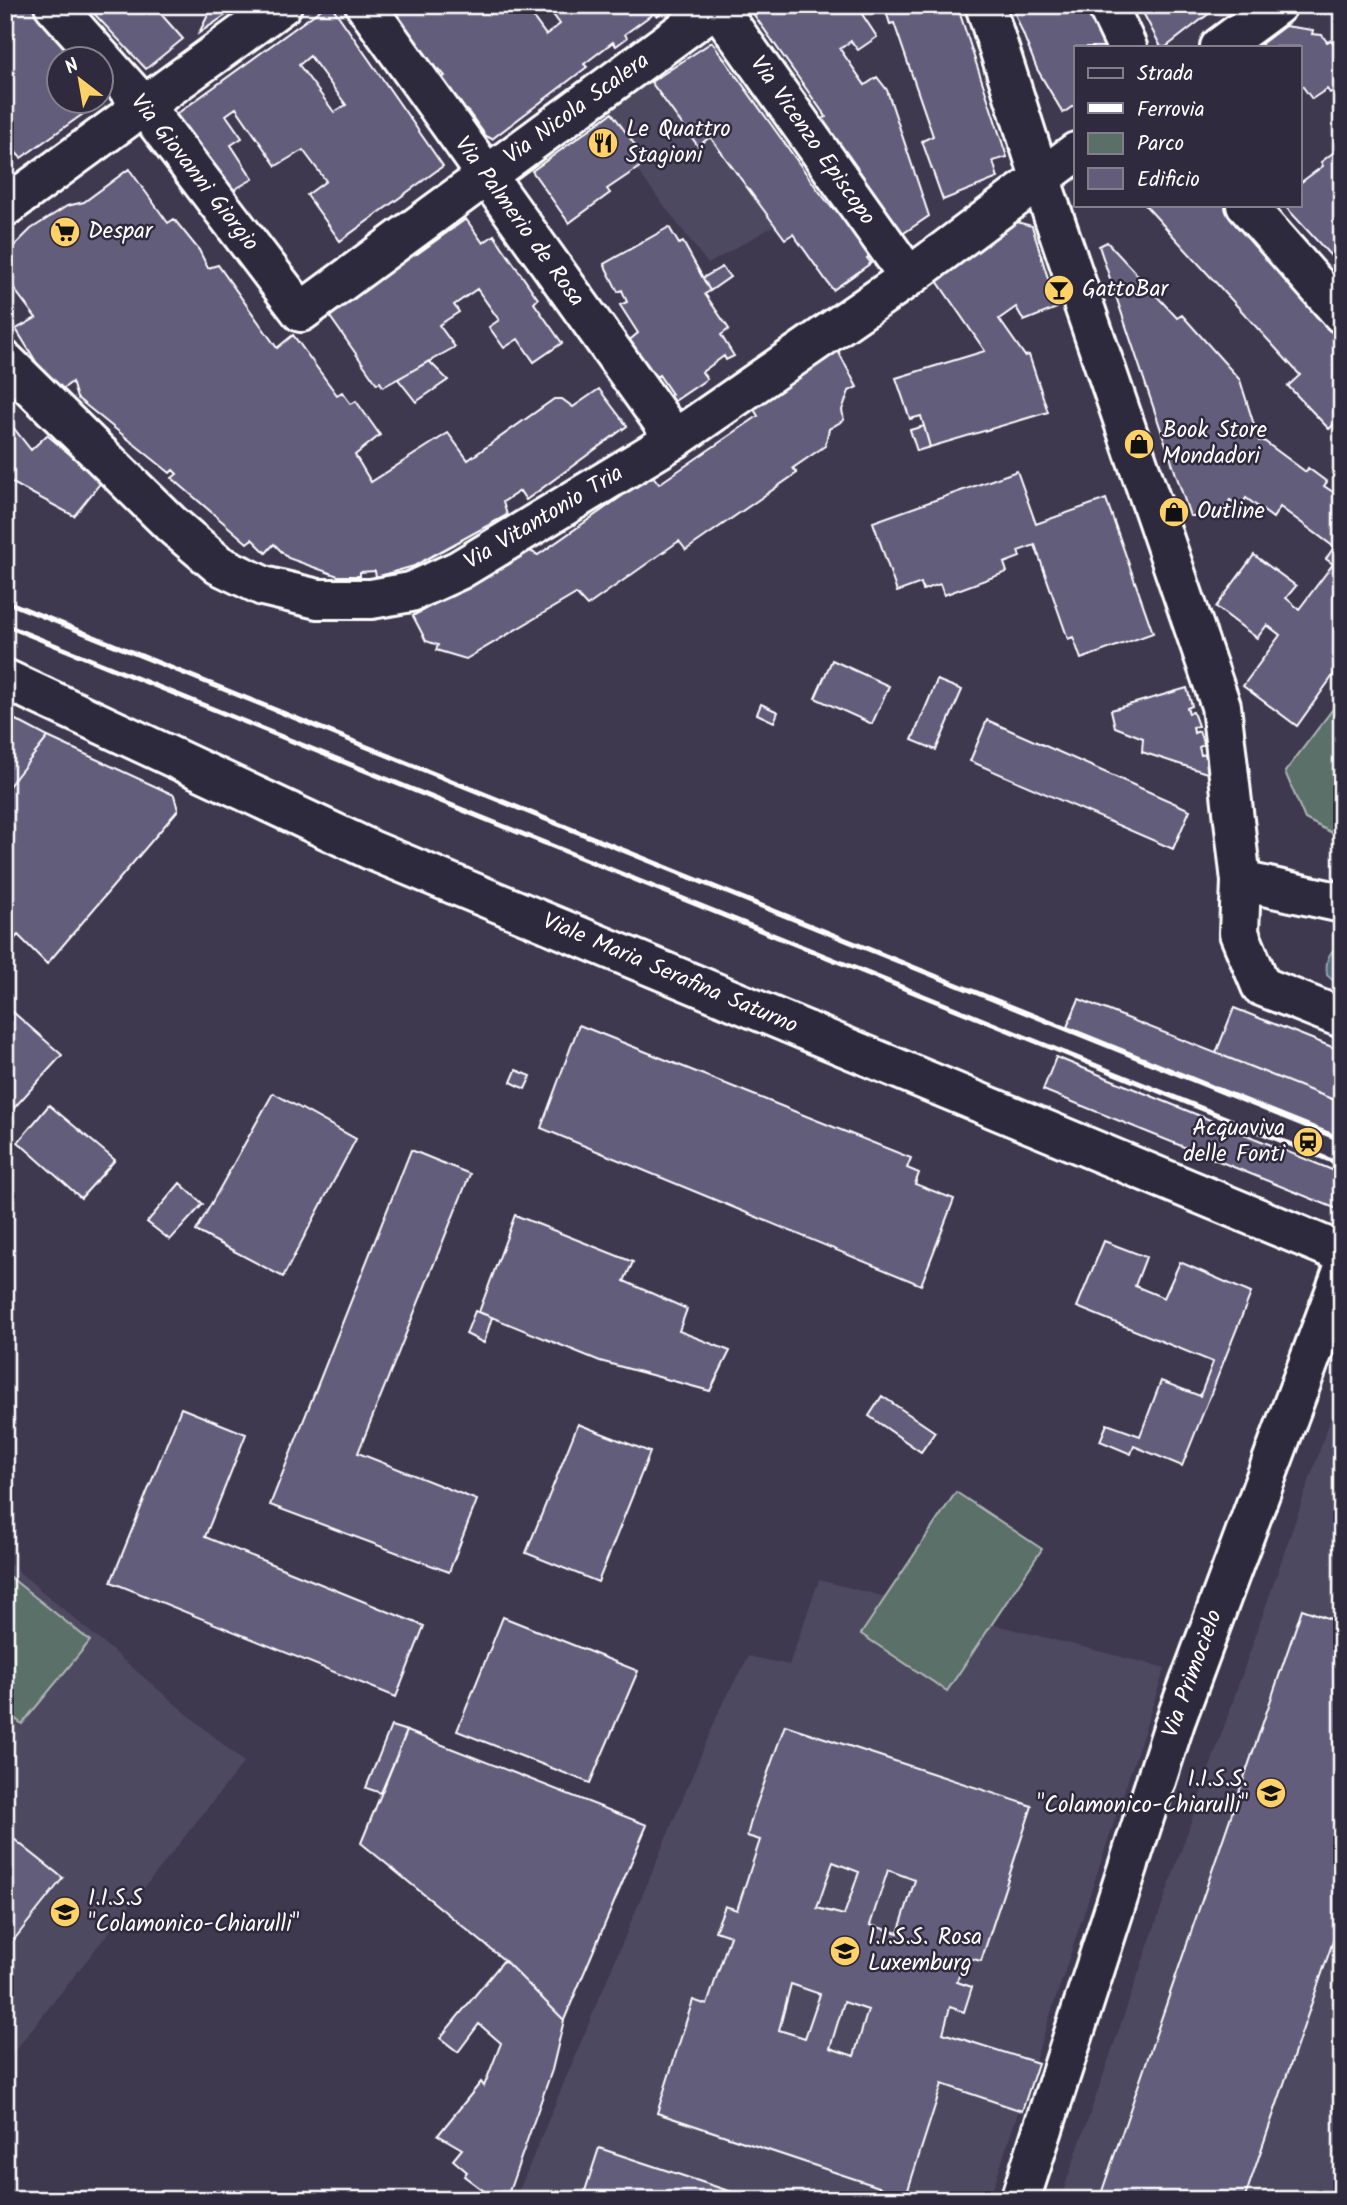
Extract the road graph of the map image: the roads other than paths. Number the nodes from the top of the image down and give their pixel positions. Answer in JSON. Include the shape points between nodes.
{"nodes":[{"id":1,"x":54,"y":5,"type":"edge"},
{"id":2,"x":282,"y":5,"type":"edge"},
{"id":3,"x":365,"y":5,"type":"edge"},
{"id":4,"x":985,"y":5,"type":"edge"},
{"id":5,"x":1107,"y":5,"type":"edge"},
{"id":6,"x":1277,"y":5,"type":"edge"},
{"id":7,"x":717,"y":6,"type":"edge"},
{"id":8,"x":1127,"y":46,"type":"edge"},
{"id":9,"x":1221,"y":46,"type":"edge"},
{"id":10,"x":144,"y":106,"type":"junction"},
{"id":11,"x":1074,"y":153,"type":"edge"},
{"id":12,"x":486,"y":176,"type":"junction"},
{"id":13,"x":1040,"y":177,"type":"junction"},
{"id":14,"x":1246,"y":206,"type":"edge"},
{"id":15,"x":5,"y":207,"type":"edge"},
{"id":16,"x":909,"y":277,"type":"junction"},
{"id":17,"x":301,"y":312,"type":"joint"},
{"id":18,"x":1342,"y":314,"type":"edge"},
{"id":19,"x":5,"y":361,"type":"edge"},
{"id":20,"x":675,"y":439,"type":"junction"},
{"id":21,"x":5,"y":679,"type":"edge"},
{"id":22,"x":1241,"y":881,"type":"junction"},
{"id":23,"x":1342,"y":902,"type":"edge"},
{"id":24,"x":1342,"y":1018,"type":"edge"},
{"id":25,"x":1342,"y":1253,"type":"edge"},
{"id":26,"x":1342,"y":1273,"type":"edge"},
{"id":27,"x":1020,"y":2200,"type":"edge"}],
"edges":[{"from":1,"to":10,"type":"street","name":"Via Giovanni Giorgio"},
{"from":2,"to":10,"type":"street"},
{"from":3,"to":12,"type":"street","name":"Via Palmerio de Rosa"},
{"from":4,"to":13,"type":"street"},
{"from":5,"to":8,"type":"street"},
{"from":6,"to":9,"type":"street"},
{"from":7,"to":12,"type":"street","name":"Via Nicola Scalera"},
{"from":7,"to":16,"type":"street","name":"Via Vicenzo Episcopo"},
{"from":10,"to":15,"type":"street"},
{"from":10,"to":17,"type":"street","name":"Via Giovanni Giorgio"},
{"from":11,"to":13,"type":"street","name":"Via Vitantonio Tria"},
{"from":12,"to":17,"type":"street","name":"Via Nicola Scalera"},
{"from":12,"to":20,"type":"street","name":"Via Palmerio de Rosa"},
{"from":13,"to":16,"type":"street","name":"Via Vitantonio Tria"},
{"from":13,"to":22,"type":"street","via":[[1221,706]]},
{"from":14,"to":18,"type":"street"},
{"from":16,"to":20,"type":"street","name":"Via Vitantonio Tria"},
{"from":19,"to":20,"type":"street","name":"Via Vitantonio Tria","via":[[219,565],[263,586],[318,599],[371,599],[411,592],[459,570]]},
{"from":21,"to":25,"type":"street","name":"Viale Maria Serafina Saturno","via":[[371,850]]},
{"from":22,"to":23,"type":"street"},
{"from":22,"to":24,"type":"street","via":[[1239,933],[1261,986]]},
{"from":26,"to":27,"type":"street","name":"Via Primocielo","via":[[1175,1722]]}]}
